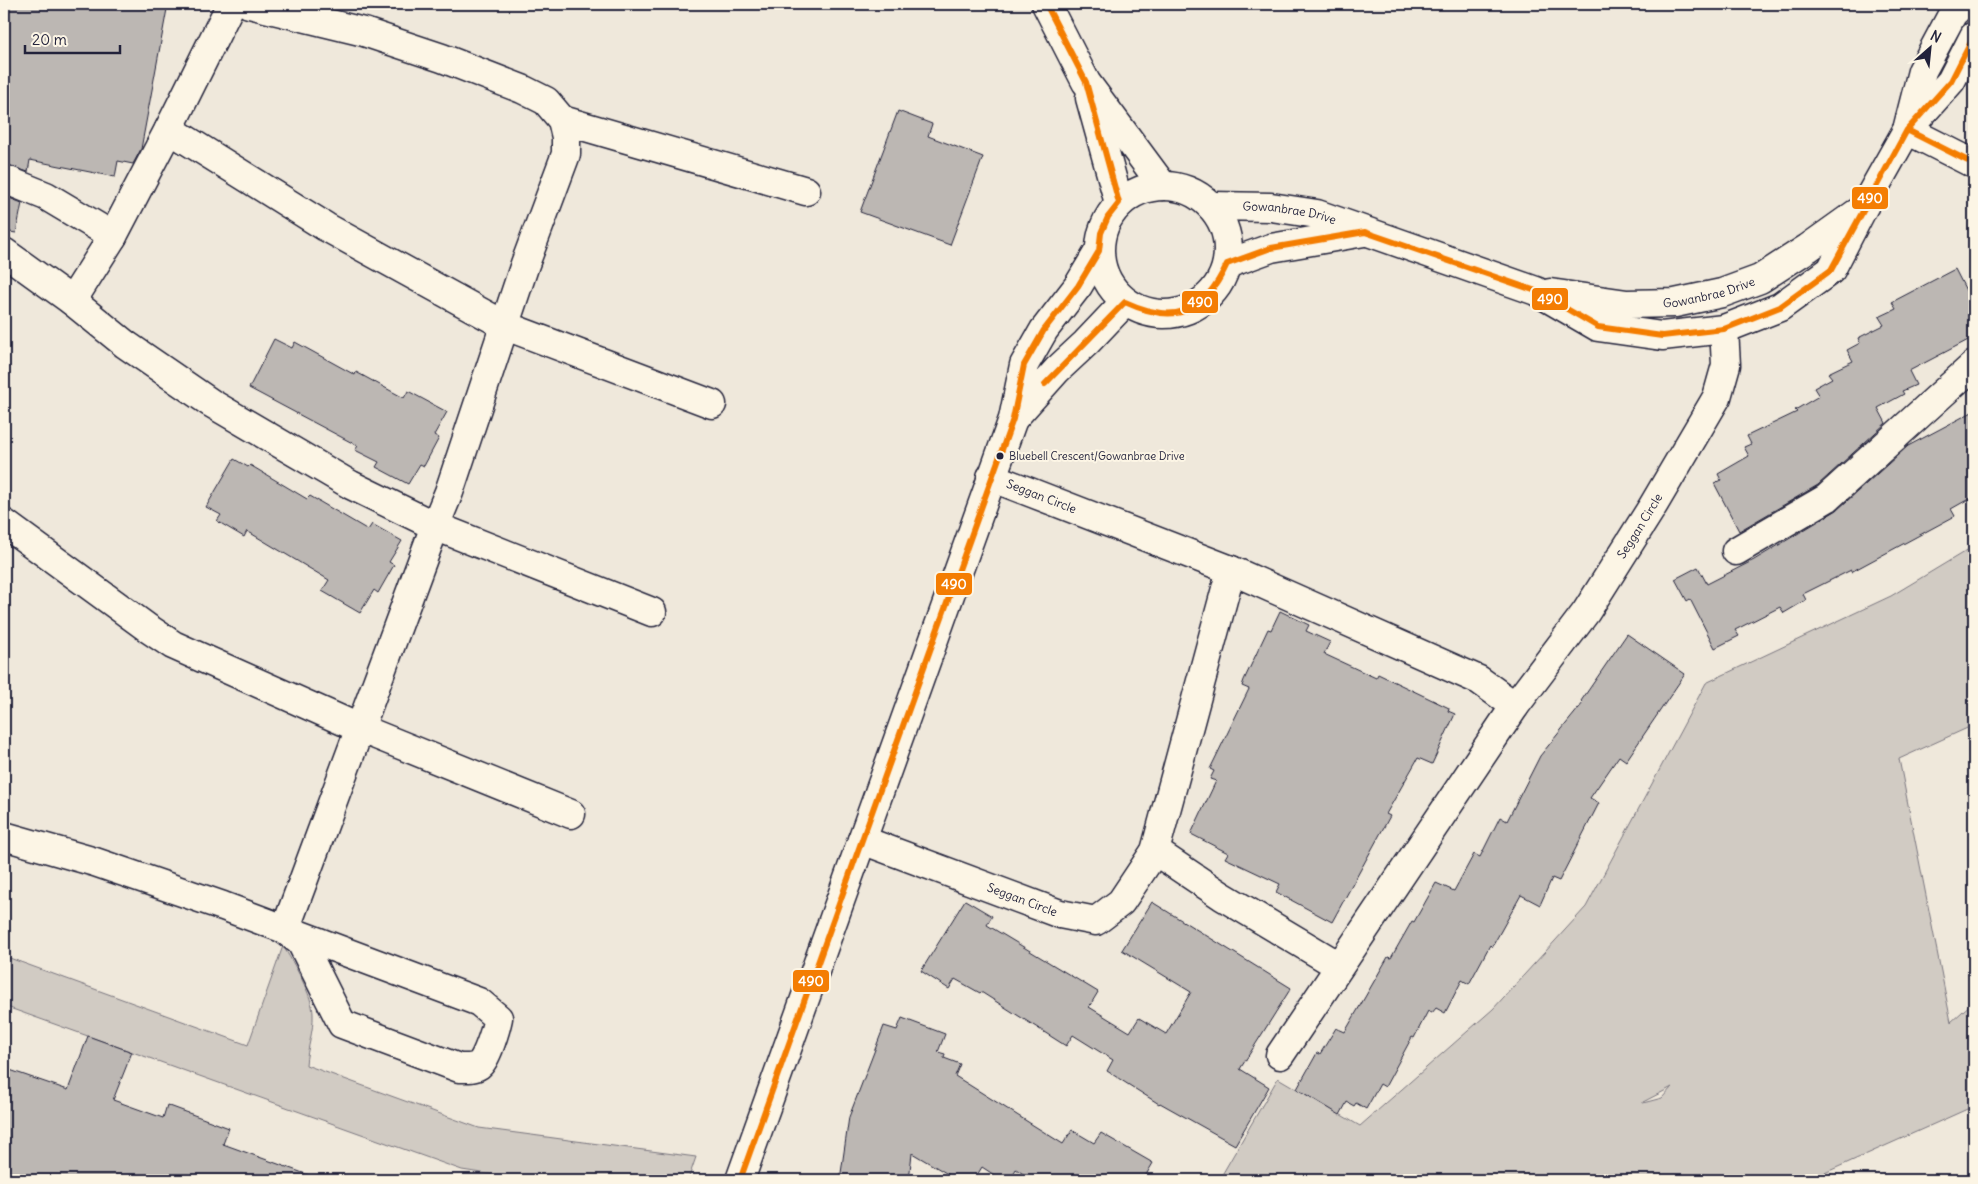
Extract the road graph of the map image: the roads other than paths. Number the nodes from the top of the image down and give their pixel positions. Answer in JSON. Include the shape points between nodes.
{"nodes":[{"id":1,"x":231,"y":4,"type":"edge"},
{"id":2,"x":249,"y":4,"type":"edge"},
{"id":3,"x":1046,"y":4,"type":"edge"},
{"id":4,"x":1963,"y":4,"type":"edge"},
{"id":5,"x":1974,"y":36,"type":"edge"},
{"id":6,"x":1086,"y":82,"type":"junction"},
{"id":7,"x":562,"y":120,"type":"junction"},
{"id":8,"x":169,"y":129,"type":"junction"},
{"id":9,"x":1907,"y":130,"type":"junction"},
{"id":10,"x":1974,"y":164,"type":"edge"},
{"id":11,"x":4,"y":179,"type":"edge"},
{"id":12,"x":1163,"y":186,"type":"junction"},
{"id":13,"x":806,"y":191,"type":"dead end"},
{"id":14,"x":1119,"y":203,"type":"junction"},
{"id":15,"x":1211,"y":206,"type":"junction"},
{"id":16,"x":1862,"y":210,"type":"junction"},
{"id":17,"x":1365,"y":232,"type":"junction"},
{"id":18,"x":113,"y":236,"type":"junction"},
{"id":19,"x":1099,"y":251,"type":"junction"},
{"id":20,"x":4,"y":252,"type":"edge"},
{"id":21,"x":1227,"y":264,"type":"junction"},
{"id":22,"x":1536,"y":292,"type":"junction"},
{"id":23,"x":72,"y":301,"type":"junction"},
{"id":24,"x":1125,"y":302,"type":"junction"},
{"id":25,"x":506,"y":326,"type":"junction"},
{"id":26,"x":1724,"y":330,"type":"junction"},
{"id":27,"x":1974,"y":365,"type":"edge"},
{"id":28,"x":712,"y":404,"type":"dead end"},
{"id":29,"x":1013,"y":419,"type":"junction"},
{"id":30,"x":991,"y":477,"type":"junction"},
{"id":31,"x":4,"y":523,"type":"edge"},
{"id":32,"x":435,"y":526,"type":"junction"},
{"id":33,"x":1736,"y":551,"type":"dead end"},
{"id":34,"x":1231,"y":570,"type":"junction"},
{"id":35,"x":652,"y":612,"type":"dead end"},
{"id":36,"x":1514,"y":706,"type":"junction"},
{"id":37,"x":360,"y":728,"type":"junction"},
{"id":38,"x":571,"y":814,"type":"dead end"},
{"id":39,"x":4,"y":836,"type":"edge"},
{"id":40,"x":862,"y":840,"type":"junction"},
{"id":41,"x":1155,"y":851,"type":"junction"},
{"id":42,"x":285,"y":930,"type":"junction"},
{"id":43,"x":1339,"y":966,"type":"junction"},
{"id":44,"x":1280,"y":1055,"type":"dead end"},
{"id":45,"x":740,"y":1180,"type":"edge"}],
"edges":[{"from":1,"to":8,"type":"street"},
{"from":2,"to":7,"type":"street","via":[[364,32],[442,58],[546,101]]},
{"from":3,"to":6,"type":"street"},
{"from":4,"to":9,"type":"street","name":"Gowanbrae Drive","via":[[1953,13],[1922,71]]},
{"from":5,"to":9,"type":"street","name":"Gowanbrae Drive","via":[[1951,81]]},
{"from":6,"to":12,"type":"street"},
{"from":6,"to":14,"type":"street"},
{"from":7,"to":13,"type":"street"},
{"from":7,"to":25,"type":"street","via":[[566,154]]},
{"from":8,"to":18,"type":"street"},
{"from":8,"to":25,"type":"street","via":[[326,227]]},
{"from":9,"to":10,"type":"street"},
{"from":9,"to":16,"type":"street","name":"Gowanbrae Drive"},
{"from":11,"to":18,"type":"street","via":[[46,196]]},
{"from":12,"to":14,"type":"street","via":[[1147,188]]},
{"from":12,"to":15,"type":"street","via":[[1181,188]]},
{"from":14,"to":19,"type":"street","via":[[1101,233]]},
{"from":15,"to":17,"type":"street","name":"Gowanbrae Drive","via":[[1271,207],[1317,214]]},
{"from":15,"to":21,"type":"street","via":[[1228,243]]},
{"from":16,"to":22,"type":"street","name":"Gowanbrae Drive","via":[[1760,279],[1722,293],[1676,304],[1627,304]]},
{"from":16,"to":26,"type":"street","name":"Gowanbrae Drive","via":[[1831,270],[1780,308]]},
{"from":17,"to":21,"type":"street","name":"Gowanbrae Drive","via":[[1272,248]]},
{"from":17,"to":22,"type":"street","name":"Gowanbrae Drive"},
{"from":18,"to":23,"type":"street"},
{"from":19,"to":24,"type":"street","via":[[1102,270],[1111,288]]},
{"from":19,"to":29,"type":"street","via":[[1078,286],[1044,330],[1024,365]]},
{"from":20,"to":23,"type":"street"},
{"from":21,"to":24,"type":"street","via":[[1221,281],[1210,296],[1195,307],[1159,315],[1141,311]]},
{"from":22,"to":26,"type":"street","name":"Gowanbrae Drive","via":[[1598,327],[1662,336]]},
{"from":23,"to":32,"type":"street","via":[[125,344],[210,403],[351,486]]},
{"from":24,"to":29,"type":"street"},
{"from":25,"to":28,"type":"street"},
{"from":25,"to":32,"type":"street"},
{"from":26,"to":36,"type":"street","name":"Seggan Circle","via":[[1726,365],[1716,397],[1586,612]]},
{"from":27,"to":33,"type":"street","via":[[1827,498]]},
{"from":29,"to":30,"type":"street"},
{"from":30,"to":34,"type":"street","name":"Seggan Circle"},
{"from":30,"to":40,"type":"street"},
{"from":31,"to":37,"type":"street","via":[[173,644]]},
{"from":32,"to":35,"type":"street"},
{"from":32,"to":37,"type":"street"},
{"from":34,"to":36,"type":"street","name":"Seggan Circle","via":[[1479,680]]},
{"from":34,"to":41,"type":"street","name":"Seggan Circle"},
{"from":36,"to":43,"type":"street","name":"Seggan Circle"},
{"from":37,"to":38,"type":"street"},
{"from":37,"to":42,"type":"street"},
{"from":39,"to":42,"type":"street","via":[[95,862]]},
{"from":40,"to":41,"type":"street","name":"Seggan Circle","via":[[1060,914],[1096,921],[1121,902]]},
{"from":40,"to":45,"type":"street"},
{"from":41,"to":43,"type":"street","via":[[1222,896]]},
{"from":42,"to":42,"type":"street","via":[[479,1002],[498,1018],[480,1064],[473,1068],[459,1068],[342,1024],[301,942]]},
{"from":43,"to":44,"type":"street","name":"Seggan Circle"}]}
